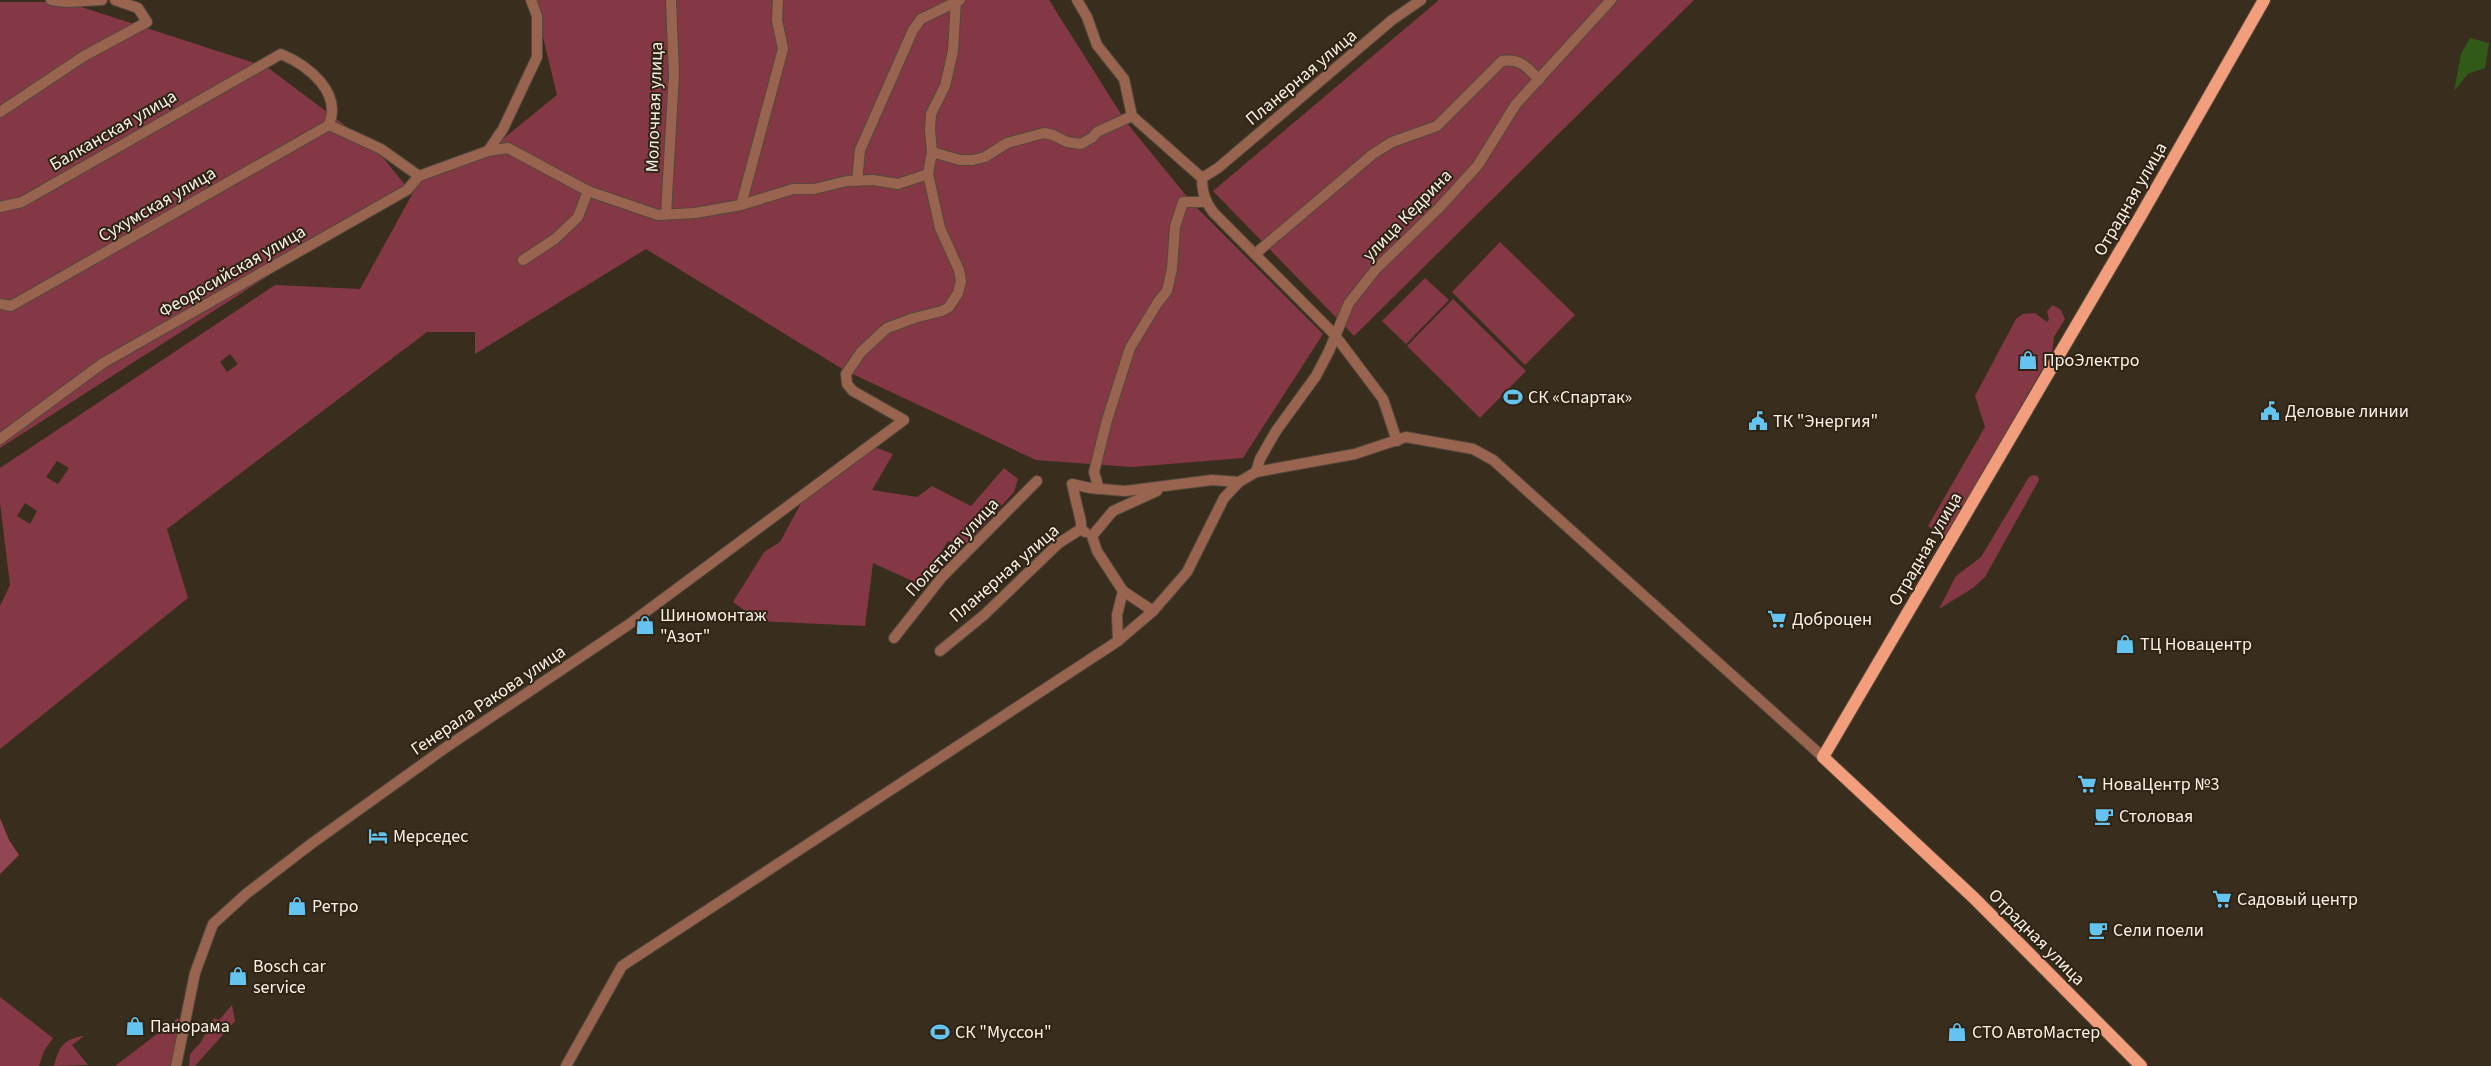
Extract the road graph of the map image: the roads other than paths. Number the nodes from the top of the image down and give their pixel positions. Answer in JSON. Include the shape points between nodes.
{"nodes":[{"id":1,"x":52,"y":0,"type":"edge"},
{"id":2,"x":102,"y":0,"type":"edge"},
{"id":3,"x":115,"y":0,"type":"edge"},
{"id":4,"x":531,"y":0,"type":"edge"},
{"id":5,"x":671,"y":0,"type":"edge"},
{"id":6,"x":778,"y":0,"type":"edge"},
{"id":7,"x":1077,"y":0,"type":"edge"},
{"id":8,"x":1421,"y":0,"type":"edge"},
{"id":9,"x":1611,"y":0,"type":"edge"},
{"id":10,"x":2264,"y":0,"type":"edge"},
{"id":11,"x":958,"y":1,"type":"edge"},
{"id":12,"x":1539,"y":80,"type":"junction"},
{"id":13,"x":0,"y":112,"type":"edge"},
{"id":14,"x":1132,"y":116,"type":"junction"},
{"id":15,"x":329,"y":125,"type":"junction"},
{"id":16,"x":488,"y":151,"type":"junction"},
{"id":17,"x":932,"y":152,"type":"junction"},
{"id":18,"x":928,"y":174,"type":"junction"},
{"id":19,"x":418,"y":176,"type":"junction"},
{"id":20,"x":1202,"y":178,"type":"junction"},
{"id":21,"x":858,"y":180,"type":"junction"},
{"id":22,"x":588,"y":191,"type":"junction"},
{"id":23,"x":1206,"y":202,"type":"junction"},
{"id":24,"x":741,"y":205,"type":"junction"},
{"id":25,"x":0,"y":207,"type":"edge"},
{"id":26,"x":666,"y":214,"type":"junction"},
{"id":27,"x":1255,"y":254,"type":"junction"},
{"id":28,"x":522,"y":260,"type":"dead end"},
{"id":29,"x":0,"y":304,"type":"edge"},
{"id":30,"x":1334,"y":334,"type":"junction"},
{"id":31,"x":0,"y":439,"type":"edge"},
{"id":32,"x":1396,"y":441,"type":"junction"},
{"id":33,"x":1256,"y":472,"type":"junction"},
{"id":34,"x":1037,"y":481,"type":"dead end"},
{"id":35,"x":1239,"y":482,"type":"junction"},
{"id":36,"x":1167,"y":487,"type":"junction"},
{"id":37,"x":1099,"y":489,"type":"junction"},
{"id":38,"x":1081,"y":530,"type":"junction"},
{"id":39,"x":1092,"y":536,"type":"junction"},
{"id":40,"x":1123,"y":591,"type":"junction"},
{"id":41,"x":1153,"y":611,"type":"junction"},
{"id":42,"x":894,"y":638,"type":"dead end"},
{"id":43,"x":1118,"y":641,"type":"junction"},
{"id":44,"x":940,"y":651,"type":"dead end"},
{"id":45,"x":1823,"y":757,"type":"junction"},
{"id":46,"x":176,"y":1066,"type":"edge"},
{"id":47,"x":566,"y":1066,"type":"edge"},
{"id":48,"x":2140,"y":1066,"type":"edge"}],
"edges":[{"from":1,"to":2,"type":"street"},
{"from":3,"to":13,"type":"street","via":[[138,8],[147,22],[84,56]]},
{"from":4,"to":16,"type":"street","via":[[537,16],[536,57],[502,130]]},
{"from":5,"to":26,"type":"street","name":"Молочная улица","via":[[674,74]]},
{"from":6,"to":24,"type":"street","via":[[777,20],[783,49]]},
{"from":7,"to":14,"type":"street","via":[[1097,45],[1124,79]]},
{"from":8,"to":20,"type":"street","name":"Планерная улица","via":[[1392,20],[1226,162]]},
{"from":9,"to":12,"type":"street","name":"улица Кедрина"},
{"from":10,"to":45,"type":"main road","name":"Отрадная улица"},
{"from":11,"to":17,"type":"street","via":[[953,51],[945,86],[931,114]]},
{"from":11,"to":21,"type":"street","via":[[921,19],[913,30],[860,150]]},
{"from":12,"to":27,"type":"street","via":[[1522,63],[1515,60],[1502,62],[1437,126],[1392,142],[1373,154]]},
{"from":12,"to":30,"type":"street","name":"улица Кедрина","via":[[1516,104],[1478,165],[1376,269],[1349,303]]},
{"from":14,"to":17,"type":"street","via":[[1096,132],[1081,144],[1044,133],[1007,143],[985,157],[973,160]]},
{"from":14,"to":20,"type":"street"},
{"from":15,"to":19,"type":"street","via":[[381,148]]},
{"from":15,"to":25,"type":"street","name":"Балканская улица","via":[[331,98],[320,82],[295,60],[281,54],[22,202]]},
{"from":15,"to":29,"type":"street","name":"Сухумская улица","via":[[11,306]]},
{"from":16,"to":19,"type":"street","name":"Феодосийская улица"},
{"from":16,"to":22,"type":"street","via":[[508,148]]},
{"from":17,"to":18,"type":"street"},
{"from":18,"to":21,"type":"street","via":[[898,184]]},
{"from":18,"to":46,"type":"street","name":"Генерала Ракова улица","via":[[940,228],[960,270],[958,293],[942,312],[887,328],[861,352],[846,374],[847,384],[853,391],[904,420],[628,625],[438,753],[246,894],[213,924],[195,973]]},
{"from":19,"to":31,"type":"street","name":"Феодосийская улица","via":[[407,190],[103,363]]},
{"from":20,"to":23,"type":"street"},
{"from":21,"to":24,"type":"street","via":[[814,189],[793,189]]},
{"from":22,"to":26,"type":"street","via":[[658,215]]},
{"from":22,"to":28,"type":"street","via":[[578,216],[554,239]]},
{"from":23,"to":27,"type":"street"},
{"from":23,"to":37,"type":"street","via":[[1183,202],[1175,227],[1167,291],[1130,348],[1107,420],[1094,472]]},
{"from":24,"to":26,"type":"street"},
{"from":27,"to":30,"type":"street"},
{"from":30,"to":32,"type":"street","via":[[1384,399]]},
{"from":30,"to":33,"type":"street","name":"улица Кедрина","via":[[1330,350],[1316,376],[1276,431]]},
{"from":32,"to":33,"type":"street","via":[[1355,454]]},
{"from":32,"to":45,"type":"street","via":[[1406,437],[1452,444],[1473,449],[1493,460]]},
{"from":33,"to":35,"type":"street"},
{"from":34,"to":42,"type":"street","name":"Полетная улица","via":[[942,577]]},
{"from":35,"to":36,"type":"street","via":[[1212,480]]},
{"from":35,"to":41,"type":"street","via":[[1224,498],[1186,572]]},
{"from":36,"to":37,"type":"street","via":[[1125,491]]},
{"from":36,"to":39,"type":"street","via":[[1113,511]]},
{"from":37,"to":38,"type":"street","via":[[1072,484]]},
{"from":38,"to":39,"type":"street","name":"Планерная улица"},
{"from":38,"to":44,"type":"street","name":"Планерная улица","via":[[1059,543],[984,615]]},
{"from":39,"to":40,"type":"street","via":[[1097,551]]},
{"from":40,"to":41,"type":"street"},
{"from":40,"to":43,"type":"street","via":[[1117,615]]},
{"from":41,"to":43,"type":"street"},
{"from":43,"to":47,"type":"street","via":[[622,966]]},
{"from":45,"to":48,"type":"main road","name":"Отрадная улица","via":[[1974,898]]}]}
